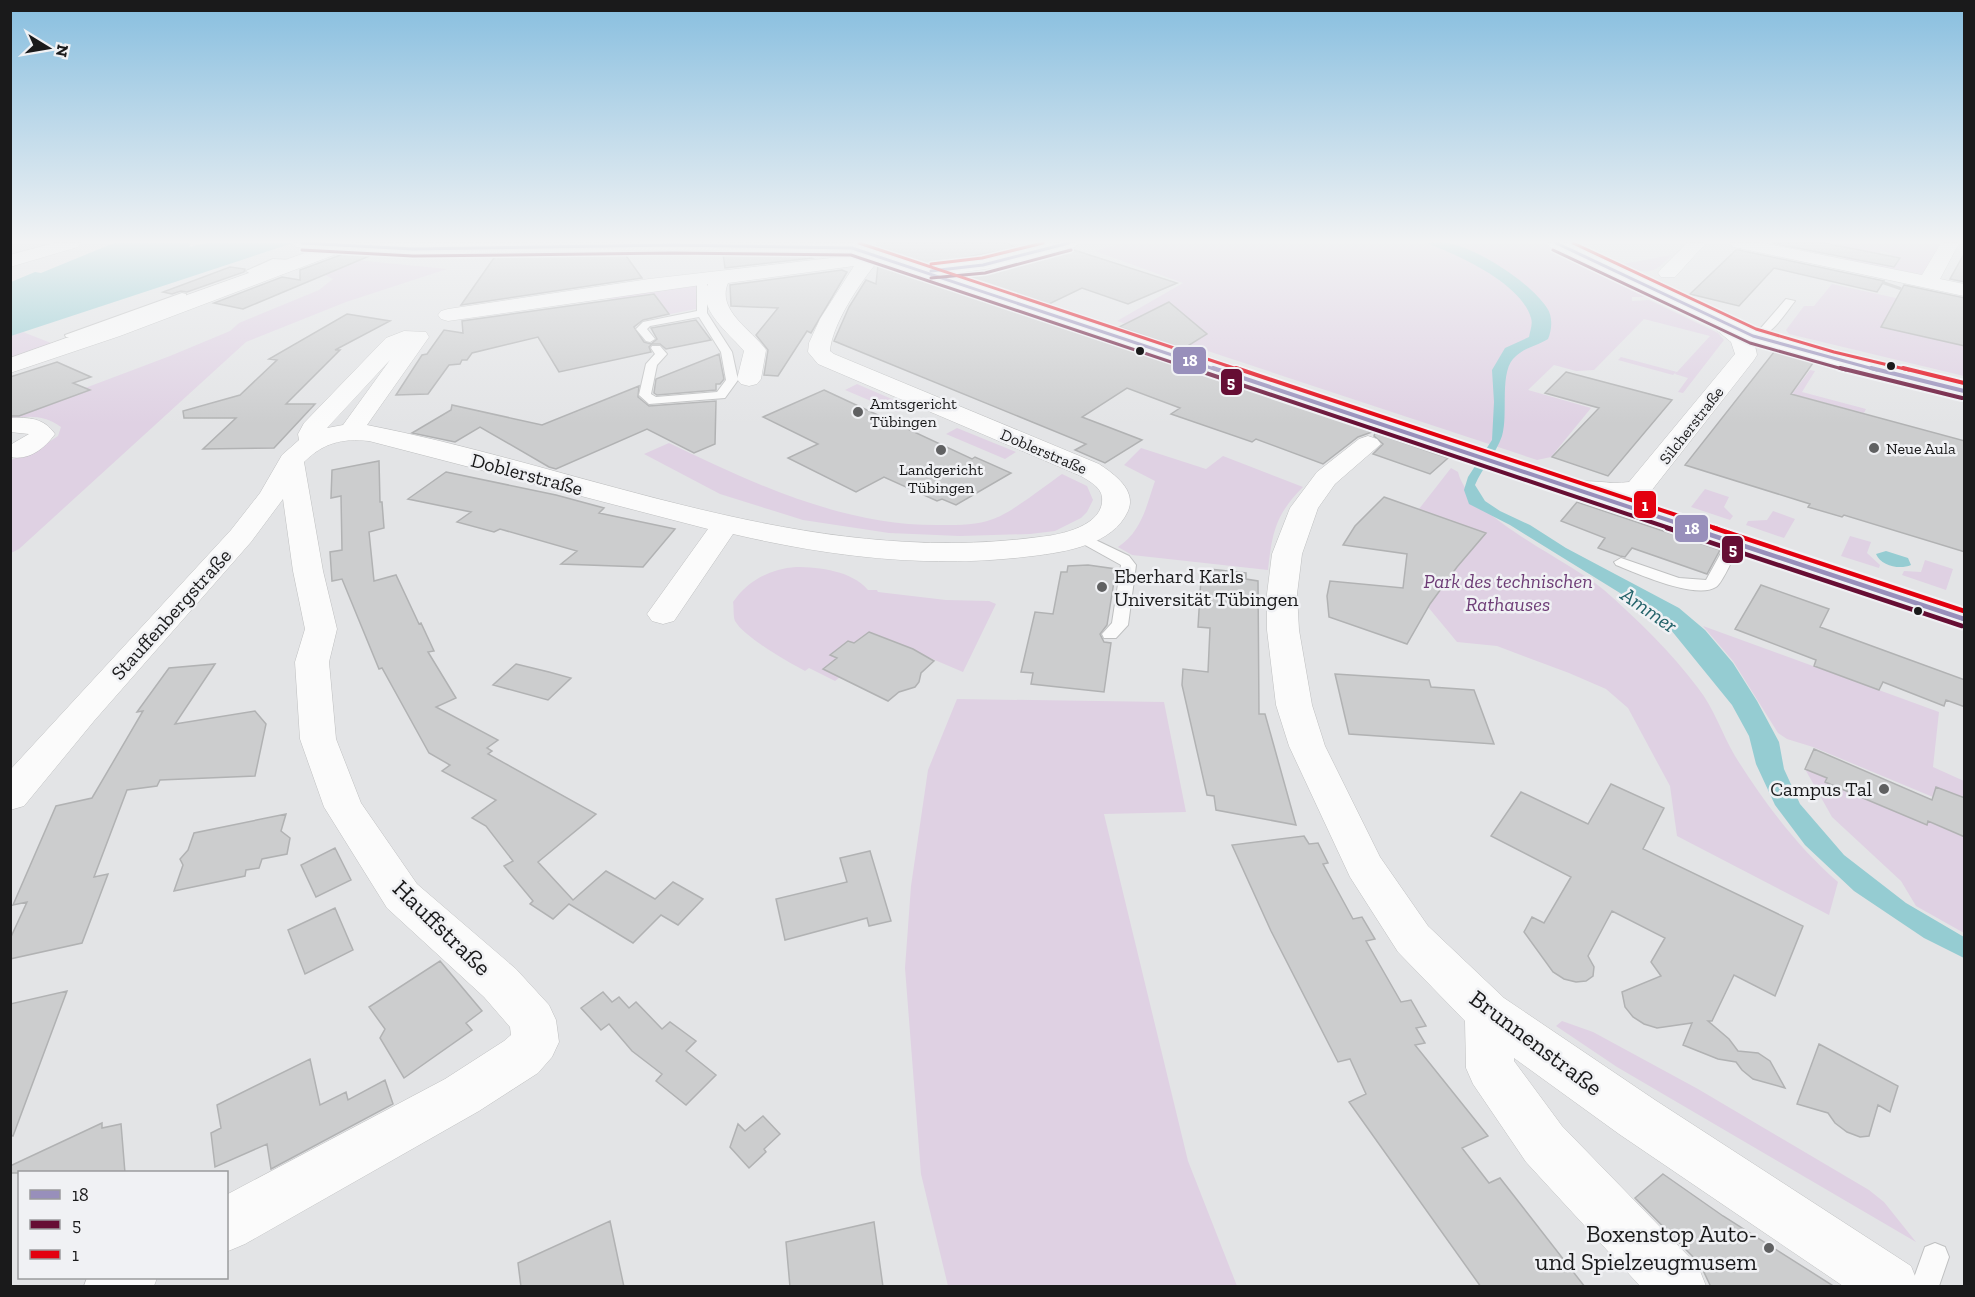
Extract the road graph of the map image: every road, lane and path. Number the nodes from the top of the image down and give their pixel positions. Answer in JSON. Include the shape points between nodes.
{"nodes":[{"id":1,"x":160,"y":304,"type":"edge"},
{"id":2,"x":186,"y":304,"type":"edge"},
{"id":3,"x":527,"y":304,"type":"edge"},
{"id":4,"x":702,"y":304,"type":"edge"},
{"id":5,"x":715,"y":304,"type":"edge"},
{"id":6,"x":837,"y":304,"type":"edge"},
{"id":7,"x":1021,"y":304,"type":"edge"},
{"id":8,"x":1681,"y":304,"type":"edge"},
{"id":9,"x":1788,"y":304,"type":"edge"},
{"id":10,"x":702,"y":313,"type":"junction"},
{"id":11,"x":448,"y":315,"type":"dead end"},
{"id":12,"x":1711,"y":318,"type":"junction"},
{"id":13,"x":70,"y":335,"type":"dead end"},
{"id":14,"x":1753,"y":336,"type":"junction"},
{"id":15,"x":10,"y":366,"type":"edge"},
{"id":16,"x":749,"y":380,"type":"dead end"},
{"id":17,"x":1965,"y":391,"type":"edge"},
{"id":18,"x":10,"y":425,"type":"edge"},
{"id":19,"x":321,"y":442,"type":"junction"},
{"id":20,"x":1368,"y":444,"type":"dead end"},
{"id":21,"x":15,"y":452,"type":"edge"},
{"id":22,"x":1579,"y":489,"type":"junction"},
{"id":23,"x":725,"y":525,"type":"junction"},
{"id":24,"x":1081,"y":537,"type":"junction"},
{"id":25,"x":1734,"y":542,"type":"junction"},
{"id":26,"x":1622,"y":562,"type":"dead end"},
{"id":27,"x":663,"y":614,"type":"dead end"},
{"id":28,"x":1965,"y":619,"type":"edge"},
{"id":29,"x":1110,"y":634,"type":"dead end"},
{"id":30,"x":10,"y":796,"type":"edge"},
{"id":31,"x":1488,"y":1013,"type":"junction"},
{"id":32,"x":228,"y":1224,"type":"edge"},
{"id":33,"x":1935,"y":1257,"type":"dead end"},
{"id":34,"x":127,"y":1279,"type":"edge"},
{"id":35,"x":112,"y":1287,"type":"edge"},
{"id":36,"x":1678,"y":1287,"type":"edge"},
{"id":37,"x":1891,"y":1287,"type":"edge"},
{"id":38,"x":1925,"y":1287,"type":"edge"}],
"edges":[{"from":1,"to":13,"type":"lane"},
{"from":2,"to":15,"type":"street"},
{"from":3,"to":11,"type":"street"},
{"from":4,"to":10,"type":"lane"},
{"from":5,"to":16,"type":"street","via":[[755,351]]},
{"from":6,"to":24,"type":"street","name":"Doblerstraße","via":[[819,340],[819,352],[826,358],[1090,470],[1111,486],[1114,509],[1105,522]]},
{"from":7,"to":22,"type":"street"},
{"from":8,"to":12,"type":"street"},
{"from":9,"to":14,"type":"lane","via":[[1764,331]]},
{"from":10,"to":10,"type":"lane","via":[[646,324],[641,329],[661,354],[652,364],[645,395],[653,401],[721,395],[732,380],[730,358]]},
{"from":12,"to":14,"type":"street"},
{"from":12,"to":22,"type":"street","name":"Silcherstraße","via":[[1740,338],[1746,355],[1638,489]]},
{"from":14,"to":17,"type":"street"},
{"from":18,"to":21,"type":"street","via":[[34,426],[42,434]]},
{"from":19,"to":23,"type":"street","name":"Doblerstraße","via":[[380,435]]},
{"from":19,"to":30,"type":"street","name":"Stauffenbergstraße"},
{"from":19,"to":32,"type":"street","name":"Hauffstraße","via":[[308,571],[321,629],[312,662],[318,739],[343,807],[402,896],[500,983],[533,1020],[535,1042],[521,1057],[462,1095]]},
{"from":20,"to":31,"type":"street","name":"Brunnenstraße","via":[[1345,460],[1313,493],[1287,554],[1283,630],[1294,705],[1307,746],[1364,866],[1413,939]]},
{"from":22,"to":25,"type":"street"},
{"from":23,"to":24,"type":"street","name":"Doblerstraße","via":[[823,544],[912,553],[1020,549]]},
{"from":23,"to":27,"type":"street"},
{"from":24,"to":29,"type":"lane","via":[[1129,565],[1120,625]]},
{"from":25,"to":26,"type":"lane","via":[[1711,584],[1686,585]]},
{"from":25,"to":28,"type":"street"},
{"from":31,"to":36,"type":"street","via":[[1490,1068],[1544,1144]]},
{"from":31,"to":37,"type":"street","name":"Brunnenstraße"},
{"from":33,"to":38,"type":"lane"},
{"from":34,"to":35,"type":"street"}]}
